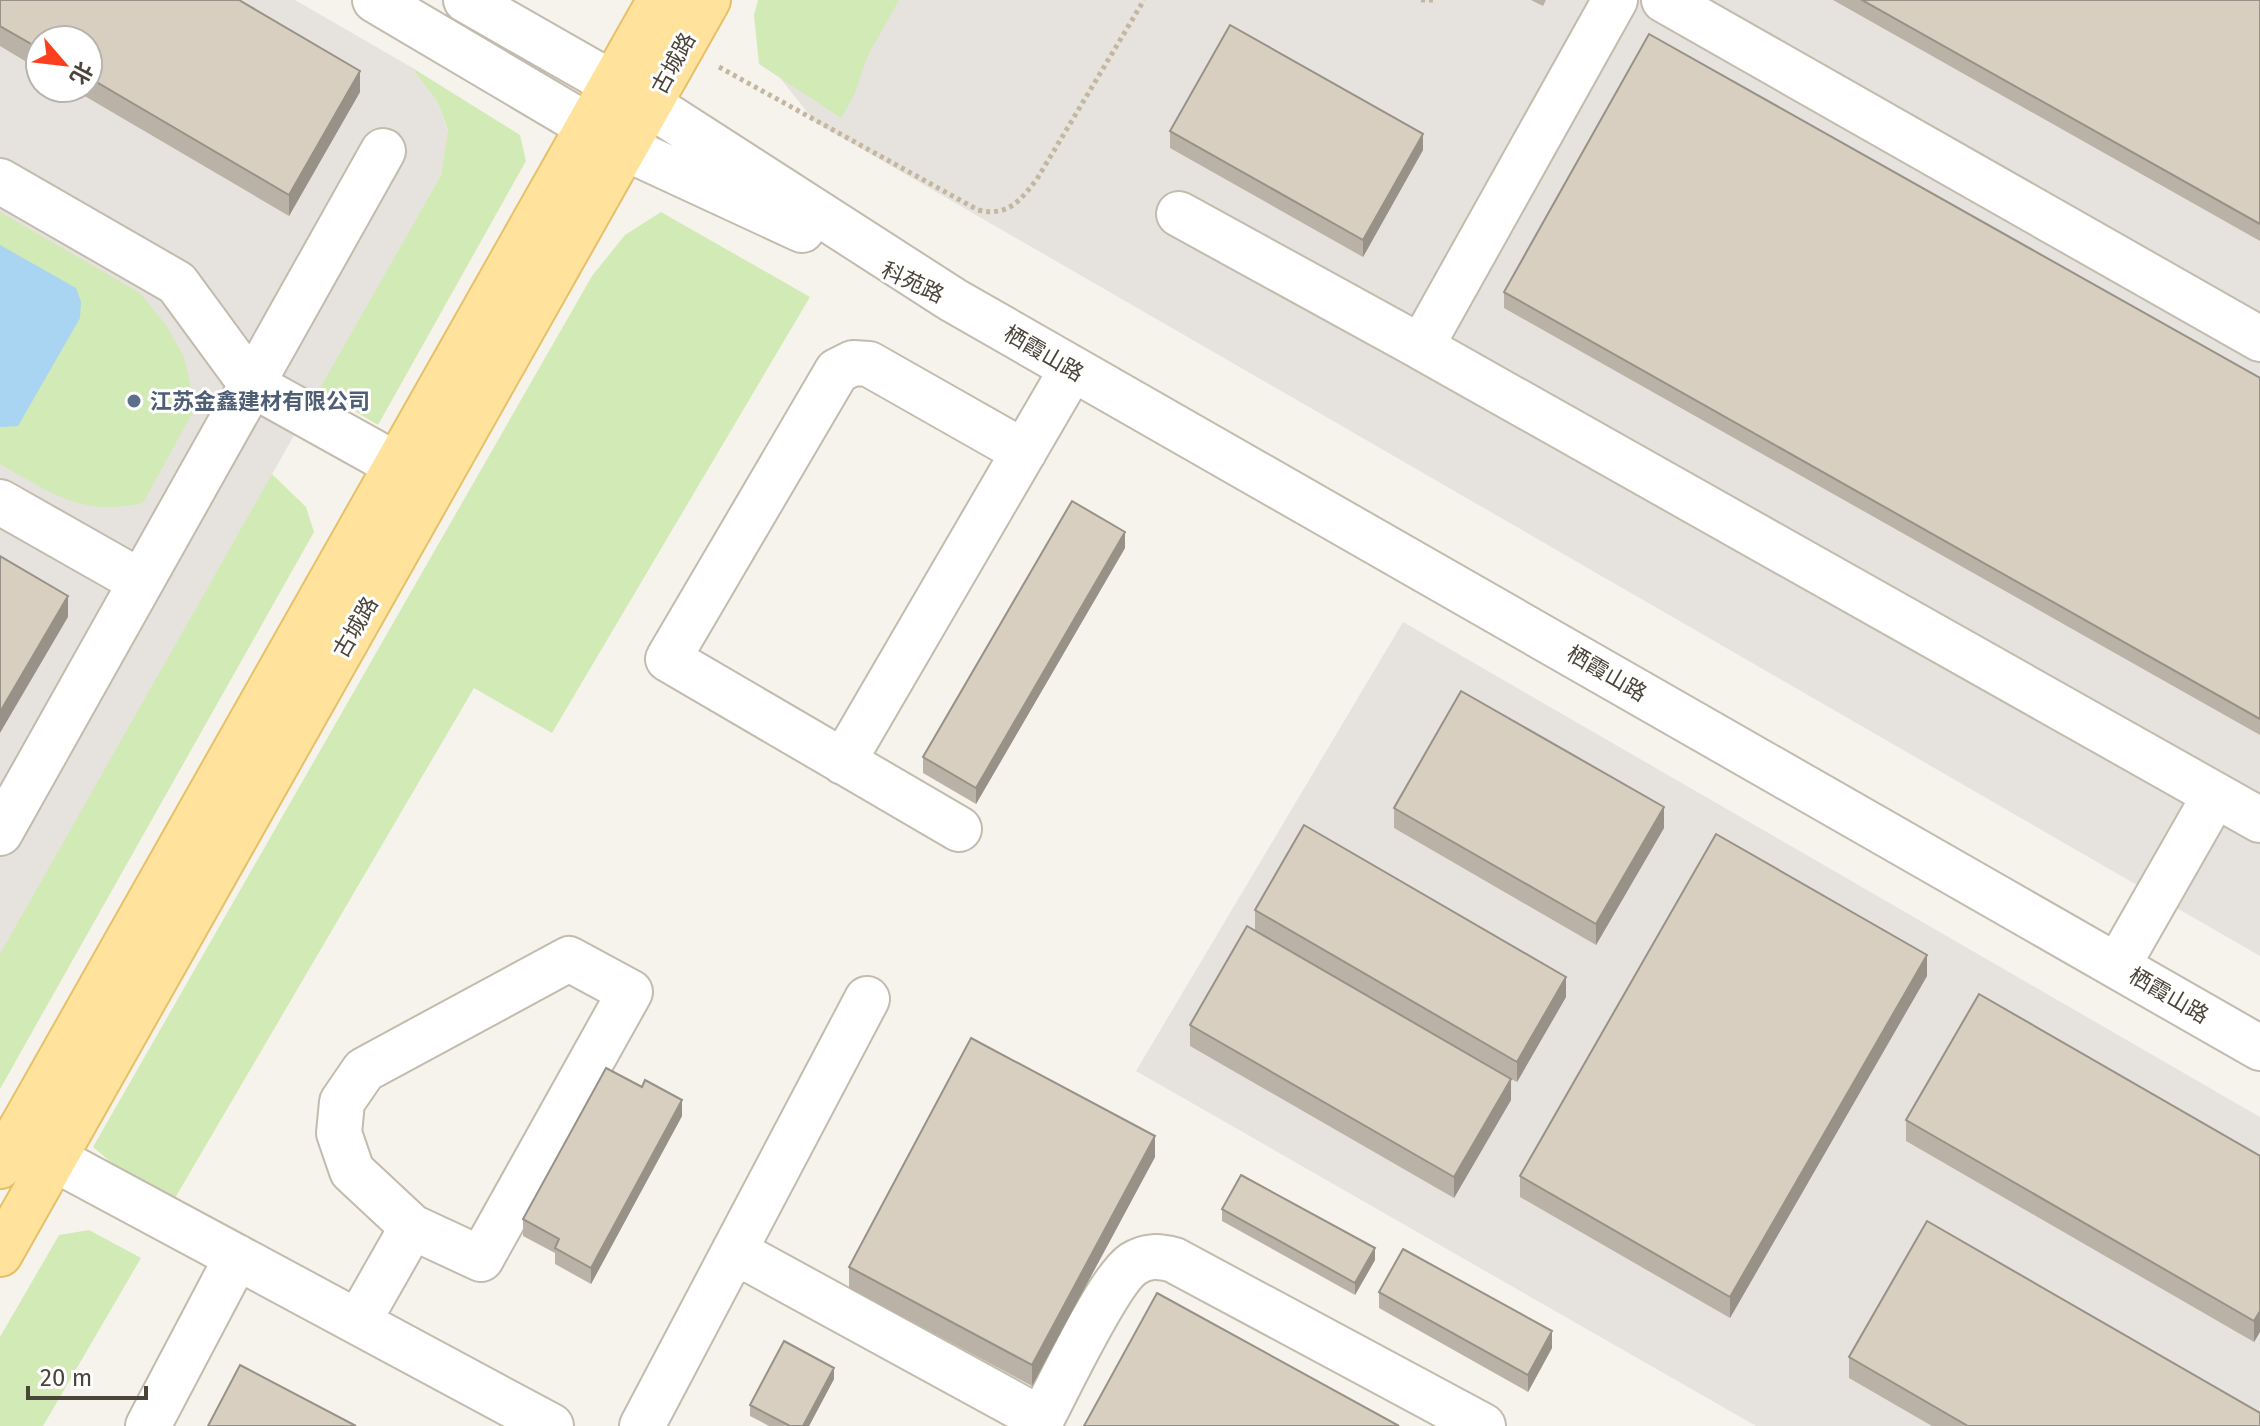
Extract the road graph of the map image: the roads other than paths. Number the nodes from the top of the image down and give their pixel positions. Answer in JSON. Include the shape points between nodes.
{"nodes":[{"id":1,"x":375,"y":0,"type":"edge"},
{"id":2,"x":466,"y":0,"type":"edge"},
{"id":3,"x":660,"y":0,"type":"edge"},
{"id":4,"x":708,"y":0,"type":"edge"},
{"id":5,"x":1615,"y":0,"type":"edge"},
{"id":6,"x":1664,"y":0,"type":"edge"},
{"id":7,"x":611,"y":84,"type":"junction"},
{"id":8,"x":650,"y":105,"type":"junction"},
{"id":9,"x":587,"y":125,"type":"junction"},
{"id":10,"x":625,"y":148,"type":"junction"},
{"id":11,"x":383,"y":151,"type":"dead end"},
{"id":12,"x":0,"y":181,"type":"edge"},
{"id":13,"x":1179,"y":214,"type":"dead end"},
{"id":14,"x":953,"y":300,"type":"junction"},
{"id":15,"x":2260,"y":339,"type":"edge"},
{"id":16,"x":1421,"y":347,"type":"junction"},
{"id":17,"x":1072,"y":369,"type":"junction"},
{"id":18,"x":251,"y":384,"type":"junction"},
{"id":19,"x":1024,"y":452,"type":"junction"},
{"id":20,"x":396,"y":464,"type":"junction"},
{"id":21,"x":435,"y":486,"type":"junction"},
{"id":22,"x":0,"y":502,"type":"edge"},
{"id":23,"x":141,"y":582,"type":"junction"},
{"id":24,"x":843,"y":762,"type":"junction"},
{"id":25,"x":2215,"y":795,"type":"junction"},
{"id":26,"x":2260,"y":820,"type":"edge"},
{"id":27,"x":959,"y":829,"type":"dead end"},
{"id":28,"x":0,"y":833,"type":"edge"},
{"id":29,"x":2118,"y":965,"type":"junction"},
{"id":30,"x":867,"y":999,"type":"dead end"},
{"id":31,"x":2260,"y":1048,"type":"edge"},
{"id":32,"x":8,"y":1152,"type":"edge"},
{"id":33,"x":54,"y":1159,"type":"junction"},
{"id":34,"x":412,"y":1227,"type":"junction"},
{"id":35,"x":734,"y":1251,"type":"junction"},
{"id":36,"x":0,"y":1254,"type":"edge"},
{"id":37,"x":237,"y":1257,"type":"junction"},
{"id":38,"x":358,"y":1322,"type":"junction"},
{"id":39,"x":1040,"y":1422,"type":"edge"},
{"id":40,"x":148,"y":1426,"type":"edge"},
{"id":41,"x":551,"y":1426,"type":"edge"},
{"id":42,"x":642,"y":1426,"type":"edge"},
{"id":43,"x":1483,"y":1426,"type":"edge"}],
"edges":[{"from":1,"to":9,"type":"street","name":"科苑路"},
{"from":2,"to":7,"type":"street","name":"科苑路"},
{"from":3,"to":7,"type":"main road","name":"古城路"},
{"from":4,"to":8,"type":"main road","name":"古城路"},
{"from":5,"to":16,"type":"street"},
{"from":6,"to":15,"type":"street"},
{"from":7,"to":8,"type":"street","name":"科苑路"},
{"from":7,"to":9,"type":"main road","name":"古城路"},
{"from":8,"to":10,"type":"main road","name":"古城路"},
{"from":8,"to":14,"type":"street","name":"科苑路"},
{"from":9,"to":10,"type":"street","name":"科苑路"},
{"from":9,"to":20,"type":"main road","name":"古城路"},
{"from":10,"to":14,"type":"street","name":"科苑路"},
{"from":10,"to":21,"type":"main road","name":"古城路"},
{"from":11,"to":18,"type":"street"},
{"from":12,"to":18,"type":"street","via":[[177,283]]},
{"from":13,"to":16,"type":"street"},
{"from":14,"to":17,"type":"street","name":"栖霞山路"},
{"from":16,"to":25,"type":"street"},
{"from":17,"to":19,"type":"street"},
{"from":17,"to":29,"type":"street","name":"栖霞山路"},
{"from":18,"to":20,"type":"street"},
{"from":18,"to":23,"type":"street"},
{"from":19,"to":24,"type":"street"},
{"from":19,"to":24,"type":"street","via":[[869,364],[853,363],[837,371],[668,659]]},
{"from":20,"to":21,"type":"street"},
{"from":20,"to":32,"type":"main road","name":"古城路"},
{"from":21,"to":33,"type":"main road","name":"古城路"},
{"from":22,"to":23,"type":"street"},
{"from":23,"to":28,"type":"street"},
{"from":24,"to":27,"type":"street"},
{"from":25,"to":26,"type":"street"},
{"from":25,"to":29,"type":"street"},
{"from":29,"to":31,"type":"street","name":"栖霞山路"},
{"from":30,"to":35,"type":"street"},
{"from":32,"to":33,"type":"street"},
{"from":33,"to":36,"type":"main road","name":"古城路"},
{"from":33,"to":37,"type":"street"},
{"from":34,"to":34,"type":"street","via":[[481,1259],[630,992],[569,959],[364,1070],[342,1102],[339,1133],[352,1171]]},
{"from":34,"to":38,"type":"street"},
{"from":35,"to":39,"type":"street"},
{"from":35,"to":42,"type":"street"},
{"from":37,"to":38,"type":"street"},
{"from":37,"to":40,"type":"street"},
{"from":38,"to":41,"type":"street"},
{"from":39,"to":43,"type":"street","via":[[1111,1289],[1132,1265],[1155,1255],[1174,1260]]}]}
